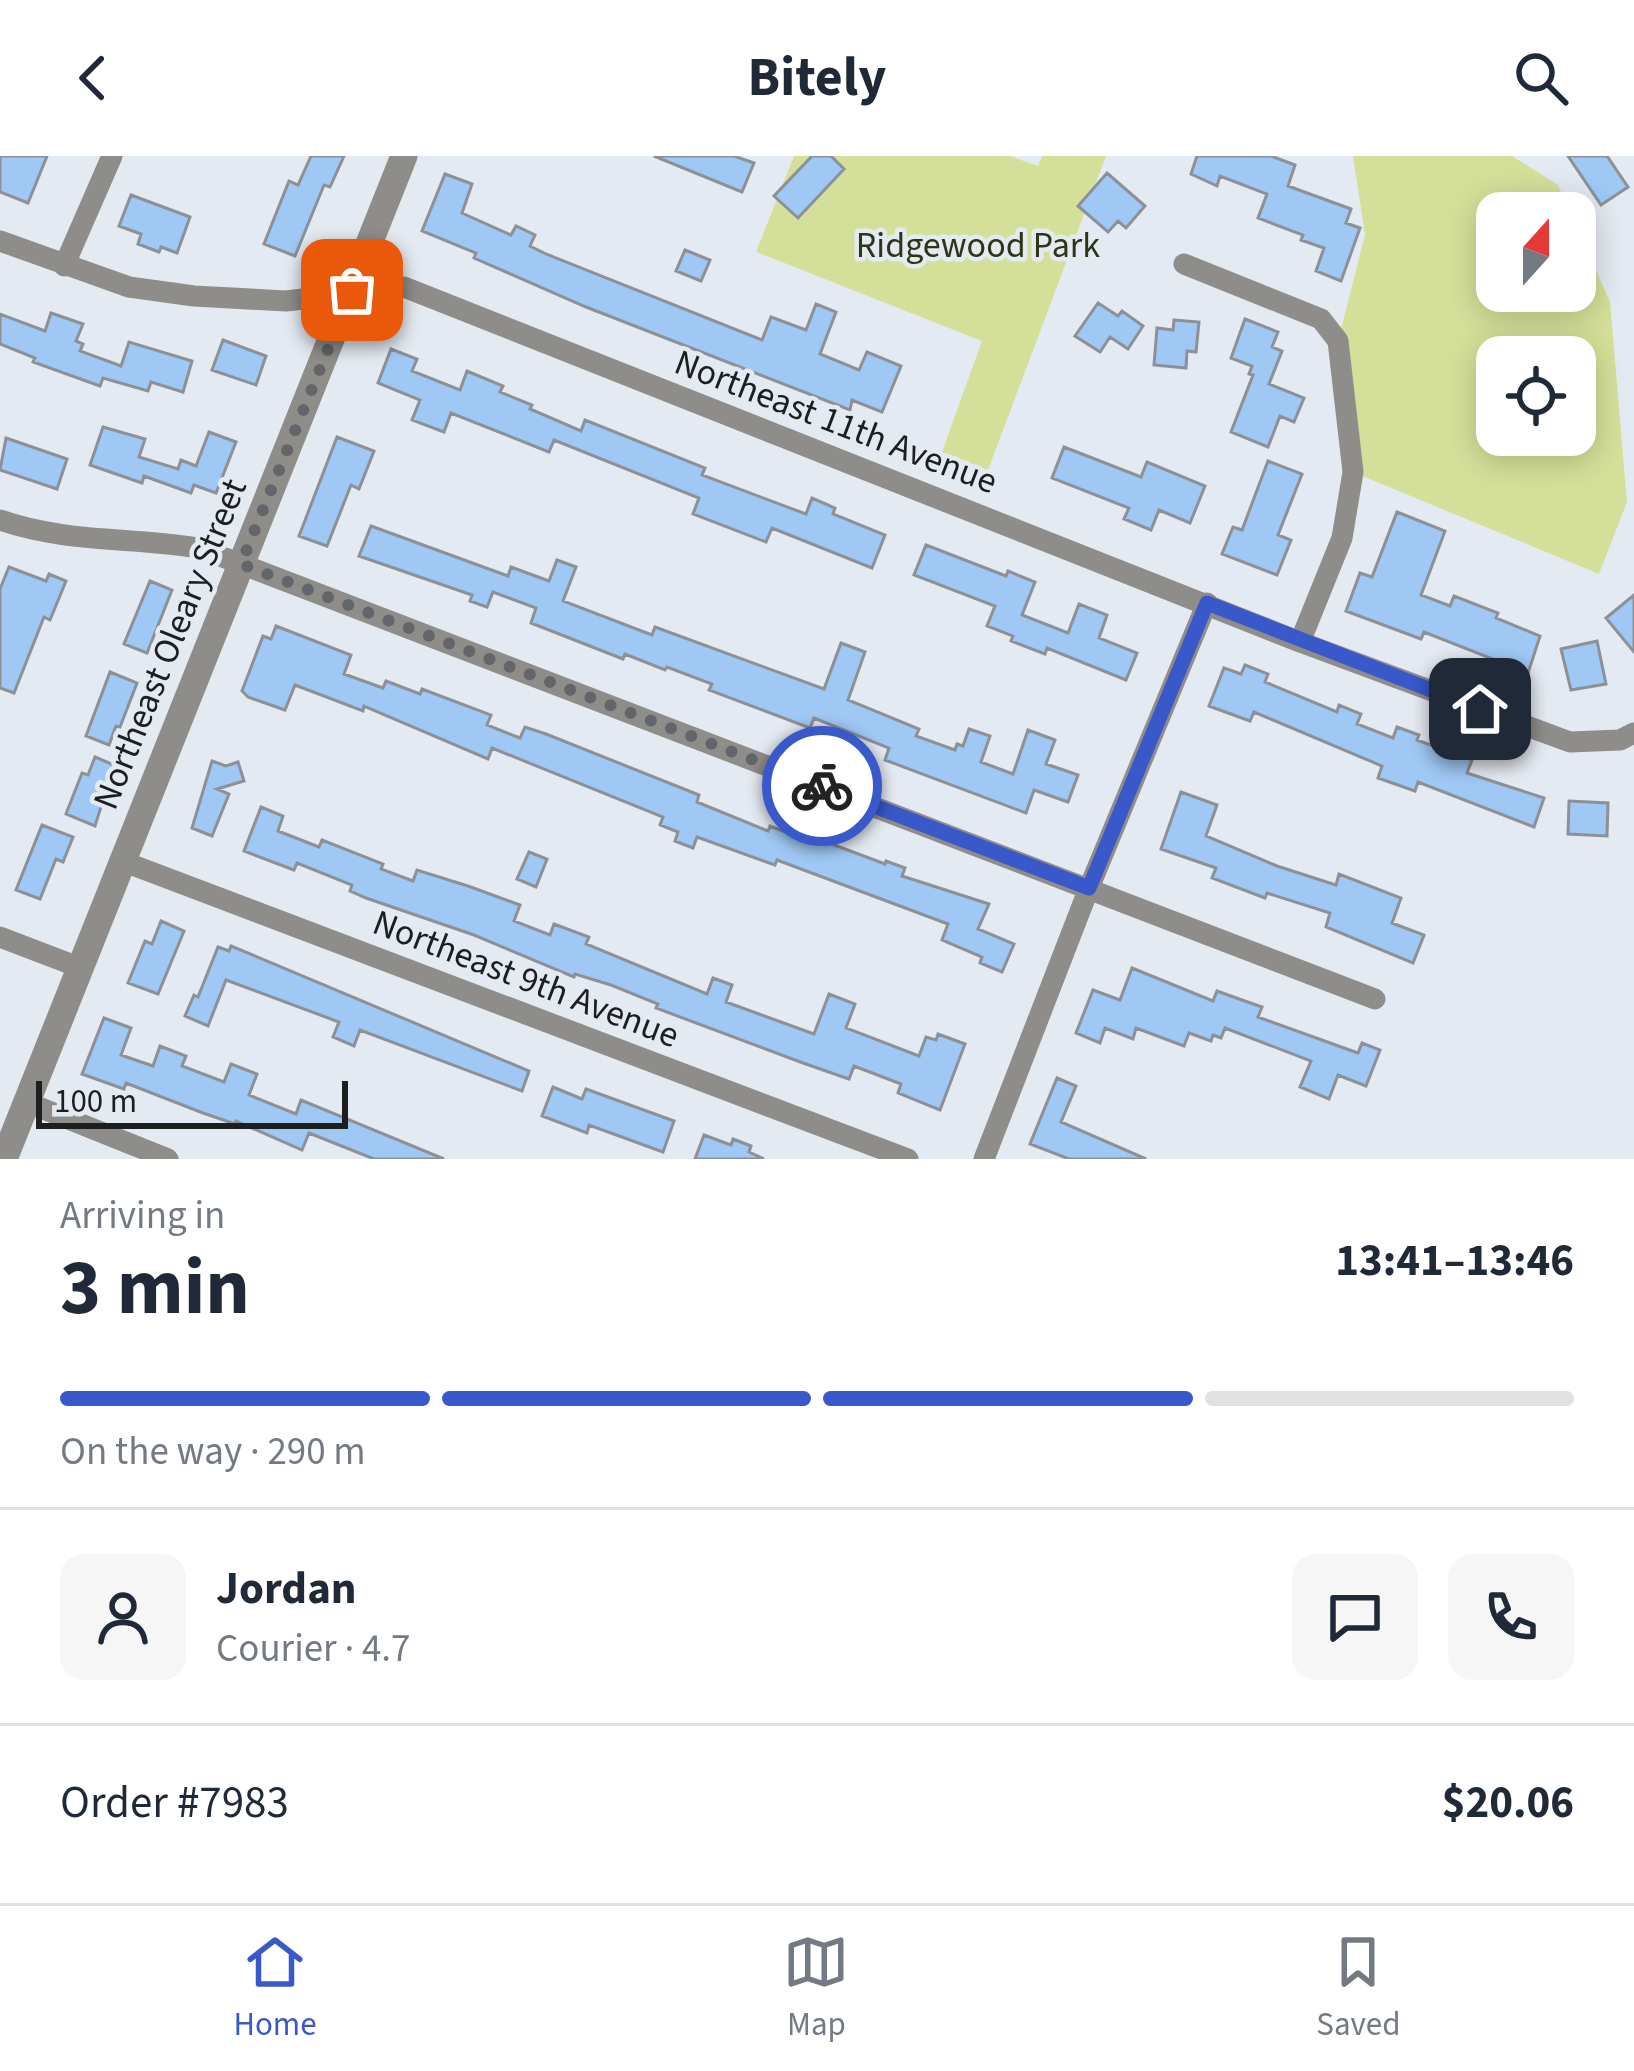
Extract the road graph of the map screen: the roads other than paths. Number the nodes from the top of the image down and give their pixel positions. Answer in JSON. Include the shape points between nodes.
{"nodes":[{"id":1,"x":112,"y":156,"type":"edge"},
{"id":2,"x":404,"y":156,"type":"edge"},
{"id":3,"x":0,"y":241,"type":"edge"},
{"id":4,"x":1184,"y":264,"type":"dead end"},
{"id":5,"x":64,"y":266,"type":"junction"},
{"id":6,"x":352,"y":290,"type":"junction"},
{"id":7,"x":0,"y":520,"type":"edge"},
{"id":8,"x":241,"y":564,"type":"junction"},
{"id":9,"x":1207,"y":603,"type":"junction"},
{"id":10,"x":1300,"y":642,"type":"junction"},
{"id":11,"x":1634,"y":733,"type":"edge"},
{"id":12,"x":122,"y":861,"type":"junction"},
{"id":13,"x":1089,"y":888,"type":"junction"},
{"id":14,"x":0,"y":937,"type":"edge"},
{"id":15,"x":81,"y":968,"type":"junction"},
{"id":16,"x":1375,"y":999,"type":"dead end"},
{"id":17,"x":26,"y":1102,"type":"junction"},
{"id":18,"x":4,"y":1159,"type":"edge"},
{"id":19,"x":168,"y":1159,"type":"edge"},
{"id":20,"x":908,"y":1159,"type":"edge"},
{"id":21,"x":984,"y":1159,"type":"edge"}],
"edges":[{"from":1,"to":5,"type":"street"},
{"from":2,"to":6,"type":"street","name":"Northeast Oleary Street"},
{"from":3,"to":5,"type":"street","name":"Northeast 11th Avenue"},
{"from":4,"to":10,"type":"street","via":[[1321,319],[1338,341],[1353,472],[1342,538]]},
{"from":5,"to":6,"type":"street","name":"Northeast 11th Avenue","via":[[194,296],[286,301]]},
{"from":6,"to":8,"type":"street","name":"Northeast Oleary Street"},
{"from":6,"to":9,"type":"street","name":"Northeast 11th Avenue","via":[[404,287]]},
{"from":7,"to":8,"type":"street","via":[[59,536],[199,548]]},
{"from":8,"to":12,"type":"street","name":"Northeast Oleary Street"},
{"from":8,"to":13,"type":"street"},
{"from":9,"to":10,"type":"street","name":"Northeast 11th Avenue"},
{"from":9,"to":13,"type":"street"},
{"from":10,"to":11,"type":"street","name":"Northeast 11th Avenue","via":[[1570,742]]},
{"from":12,"to":15,"type":"street","name":"Northeast Oleary Street"},
{"from":12,"to":20,"type":"street","name":"Northeast 9th Avenue"},
{"from":13,"to":16,"type":"street"},
{"from":13,"to":21,"type":"street"},
{"from":14,"to":15,"type":"street"},
{"from":15,"to":17,"type":"street","name":"Northeast Oleary Street"},
{"from":17,"to":18,"type":"street","name":"Northeast Oleary Street"},
{"from":17,"to":19,"type":"street"}]}
